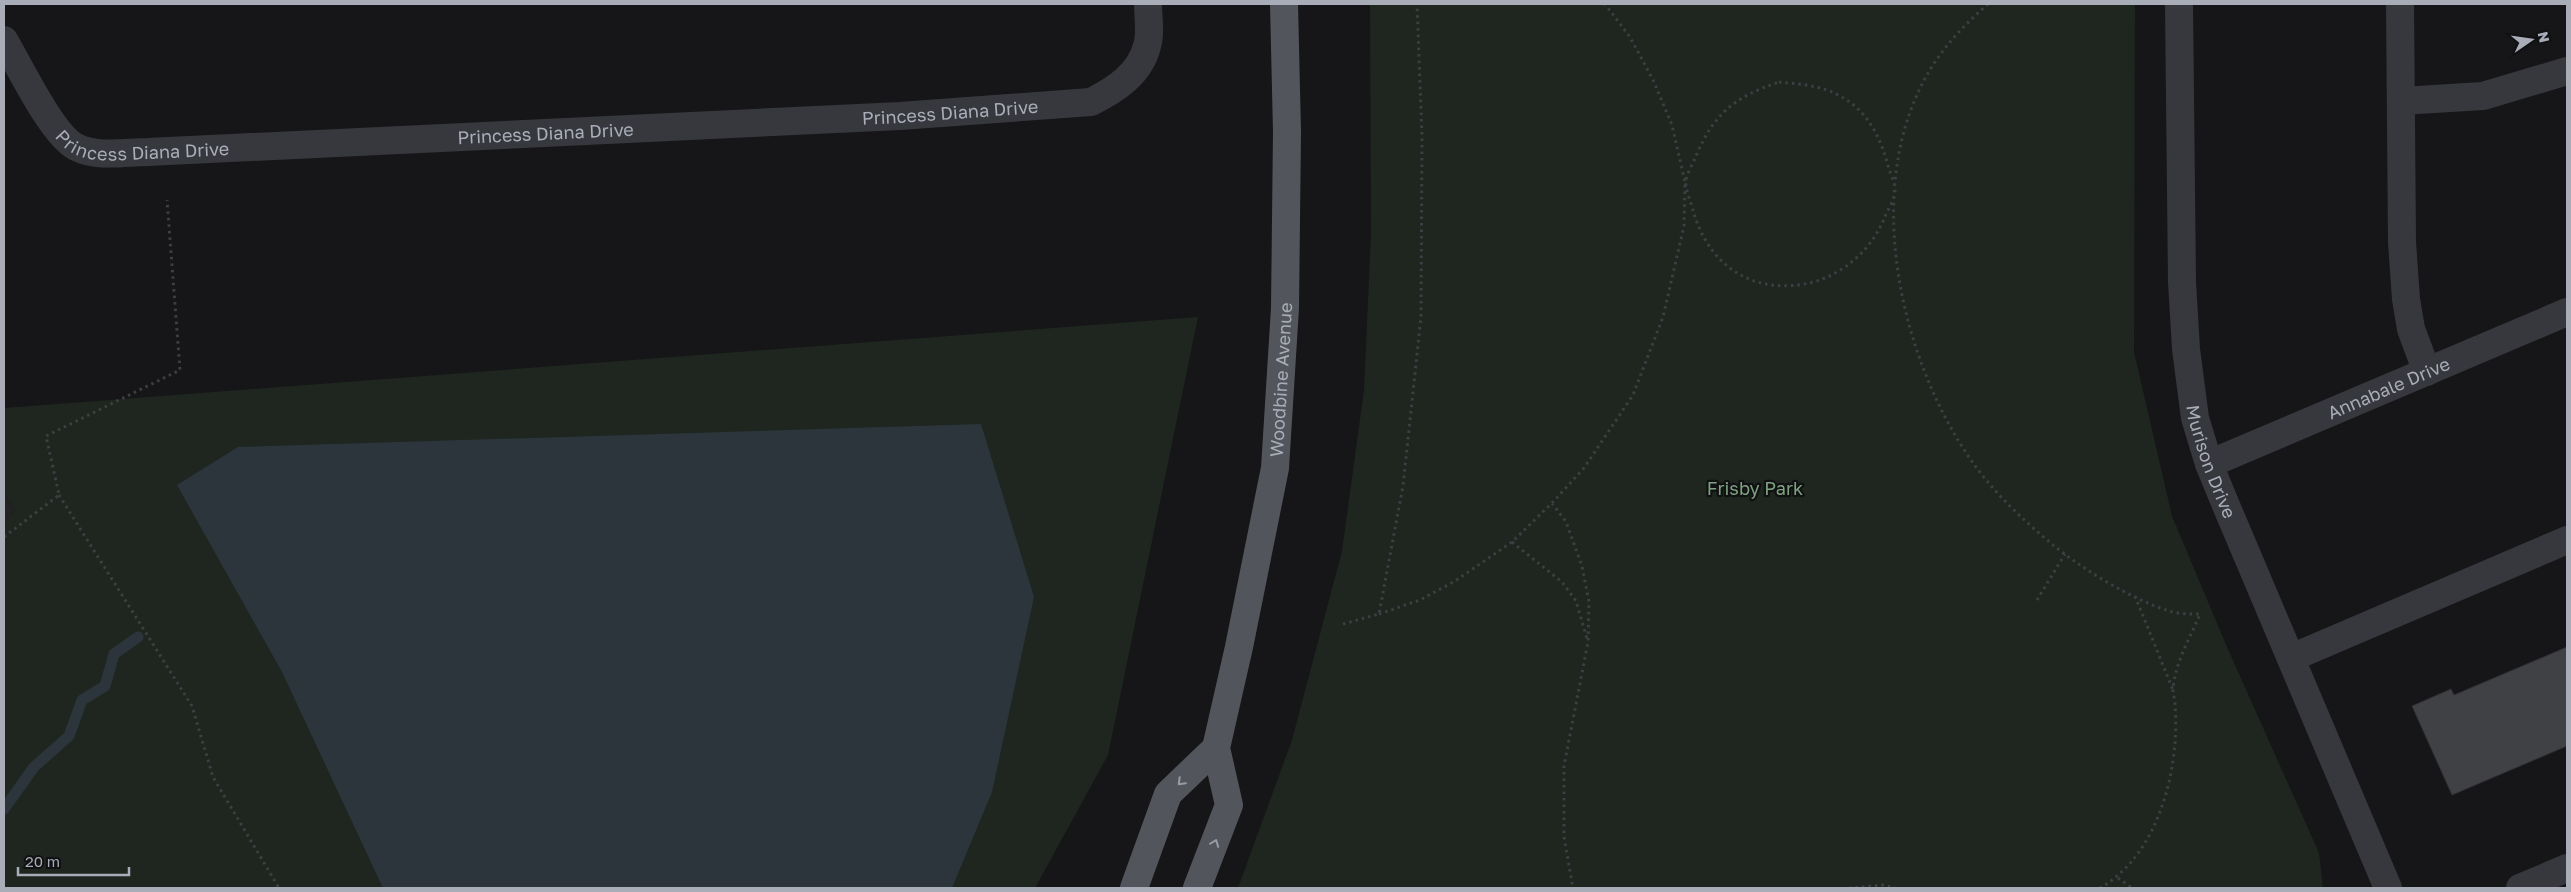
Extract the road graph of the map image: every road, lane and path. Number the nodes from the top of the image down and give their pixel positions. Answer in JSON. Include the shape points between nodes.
{"nodes":[{"id":1,"x":1148,"y":4,"type":"edge"},
{"id":2,"x":1284,"y":4,"type":"edge"},
{"id":3,"x":1417,"y":4,"type":"edge"},
{"id":4,"x":1605,"y":4,"type":"edge"},
{"id":5,"x":1988,"y":4,"type":"edge"},
{"id":6,"x":2179,"y":4,"type":"edge"},
{"id":7,"x":2400,"y":4,"type":"edge"},
{"id":8,"x":4,"y":40,"type":"edge"},
{"id":9,"x":2567,"y":71,"type":"edge"},
{"id":10,"x":2401,"y":101,"type":"junction"},
{"id":11,"x":1685,"y":182,"type":"junction"},
{"id":12,"x":1895,"y":191,"type":"junction"},
{"id":13,"x":167,"y":200,"type":"dead end"},
{"id":14,"x":2567,"y":312,"type":"edge"},
{"id":15,"x":2427,"y":372,"type":"junction"},
{"id":16,"x":2209,"y":464,"type":"junction"},
{"id":17,"x":59,"y":495,"type":"junction"},
{"id":18,"x":1552,"y":503,"type":"junction"},
{"id":19,"x":4,"y":537,"type":"edge"},
{"id":20,"x":2567,"y":540,"type":"edge"},
{"id":21,"x":1512,"y":542,"type":"junction"},
{"id":22,"x":2065,"y":554,"type":"junction"},
{"id":23,"x":2135,"y":596,"type":"junction"},
{"id":24,"x":2037,"y":600,"type":"dead end"},
{"id":25,"x":1379,"y":614,"type":"junction"},
{"id":26,"x":1343,"y":624,"type":"dead end"},
{"id":27,"x":1588,"y":642,"type":"junction"},
{"id":28,"x":2291,"y":658,"type":"junction"},
{"id":29,"x":2173,"y":690,"type":"junction"},
{"id":30,"x":1216,"y":748,"type":"junction"},
{"id":31,"x":2567,"y":868,"type":"edge"},
{"id":32,"x":2118,"y":878,"type":"junction"},
{"id":33,"x":279,"y":888,"type":"edge"},
{"id":34,"x":1134,"y":888,"type":"edge"},
{"id":35,"x":1197,"y":888,"type":"edge"},
{"id":36,"x":1573,"y":888,"type":"edge"},
{"id":37,"x":1849,"y":888,"type":"edge"},
{"id":38,"x":1895,"y":888,"type":"edge"},
{"id":39,"x":2100,"y":888,"type":"edge"},
{"id":40,"x":2132,"y":888,"type":"edge"},
{"id":41,"x":2388,"y":888,"type":"edge"},
{"id":42,"x":2520,"y":888,"type":"edge"}],
"edges":[{"from":1,"to":8,"type":"street","name":"Princess Diana Drive","via":[[1148,46],[1135,70],[1116,90],[1091,102],[900,116],[99,153],[76,147],[63,137]]},
{"from":2,"to":30,"type":"main road","name":"Woodbine Avenue","via":[[1287,132],[1285,308],[1275,468]]},
{"from":3,"to":25,"type":"path","via":[[1422,137],[1421,318],[1403,486]]},
{"from":4,"to":11,"type":"path","via":[[1630,37],[1653,80],[1672,125]]},
{"from":5,"to":12,"type":"path","via":[[1950,42],[1926,76],[1907,121]]},
{"from":6,"to":16,"type":"street","name":"Murison Drive","via":[[2182,292],[2195,418]]},
{"from":7,"to":10,"type":"street"},
{"from":9,"to":10,"type":"street","via":[[2483,96]]},
{"from":10,"to":15,"type":"street","via":[[2402,242],[2406,299],[2411,329]]},
{"from":11,"to":12,"type":"path","via":[[1699,231],[1720,260],[1744,278],[1770,287],[1802,285],[1830,277],[1855,260],[1877,234]]},
{"from":11,"to":12,"type":"path","via":[[1703,138],[1721,112],[1748,92],[1779,82],[1838,94],[1864,113],[1882,144]]},
{"from":11,"to":18,"type":"path","via":[[1684,226],[1675,274],[1663,317],[1633,395],[1584,468]]},
{"from":12,"to":22,"type":"path","via":[[1898,282],[1910,333],[1926,378],[1971,461],[2027,522]]},
{"from":13,"to":17,"type":"path","via":[[180,370],[46,436]]},
{"from":14,"to":15,"type":"street","name":"Annabale Drive"},
{"from":15,"to":16,"type":"street","name":"Annabale Drive"},
{"from":16,"to":28,"type":"street","name":"Murison Drive"},
{"from":17,"to":19,"type":"path"},
{"from":17,"to":33,"type":"path","via":[[192,706],[213,777]]},
{"from":18,"to":21,"type":"path"},
{"from":18,"to":27,"type":"path","via":[[1566,522],[1582,566],[1589,602]]},
{"from":20,"to":28,"type":"street"},
{"from":21,"to":25,"type":"path","via":[[1455,581],[1420,600]]},
{"from":21,"to":27,"type":"path","via":[[1562,582],[1572,595]]},
{"from":22,"to":23,"type":"path","via":[[2092,574]]},
{"from":22,"to":24,"type":"path"},
{"from":23,"to":29,"type":"path"},
{"from":23,"to":29,"type":"path","via":[[2170,612],[2200,614],[2177,666]]},
{"from":25,"to":26,"type":"path"},
{"from":27,"to":36,"type":"path","via":[[1564,766],[1564,837]]},
{"from":28,"to":41,"type":"street","name":"Murison Drive"},
{"from":29,"to":32,"type":"path","via":[[2175,743],[2169,780],[2158,817],[2135,860]]},
{"from":30,"to":34,"type":"main road","one_way":true,"via":[[1168,794]]},
{"from":35,"to":30,"type":"main road","name":"Woodbine Avenue","one_way":true,"via":[[1230,805]]},
{"from":31,"to":42,"type":"street"},
{"from":32,"to":39,"type":"path"},
{"from":32,"to":40,"type":"path"},
{"from":37,"to":38,"type":"path","via":[[1882,885]]}]}
